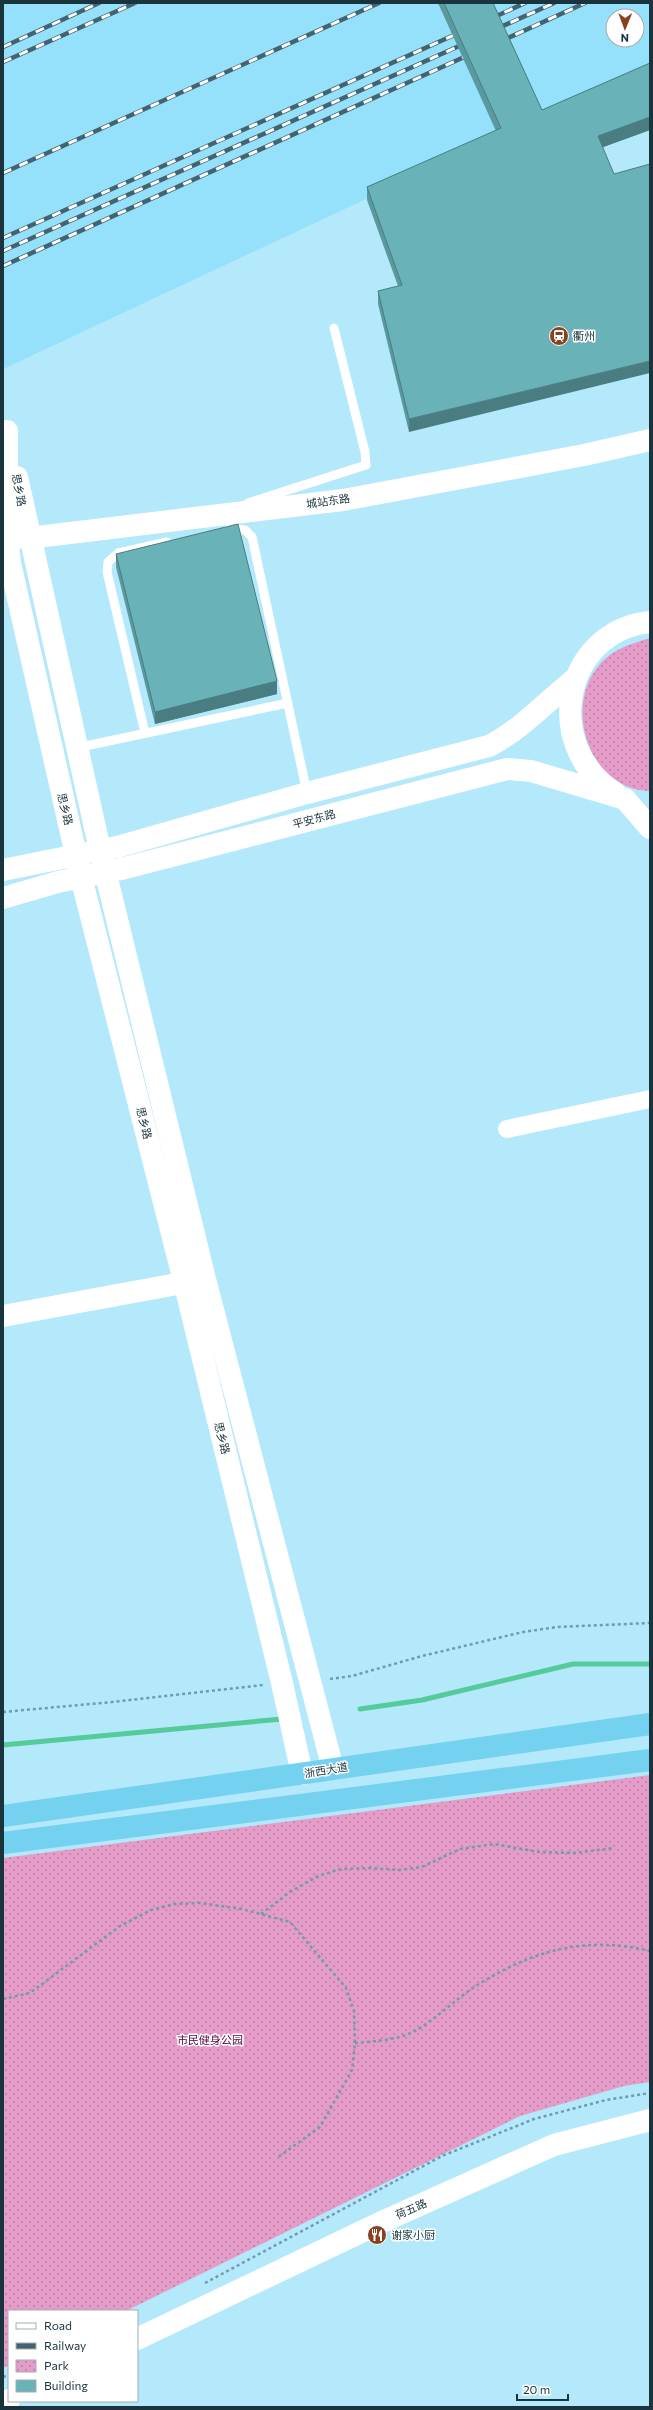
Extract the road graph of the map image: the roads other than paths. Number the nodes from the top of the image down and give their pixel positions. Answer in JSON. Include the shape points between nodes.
{"nodes":[{"id":1,"x":334,"y":328,"type":"dead end"},
{"id":2,"x":650,"y":440,"type":"edge"},
{"id":3,"x":210,"y":524,"type":"junction"},
{"id":4,"x":5,"y":536,"type":"edge"},
{"id":5,"x":29,"y":538,"type":"junction"},
{"id":6,"x":178,"y":540,"type":"edge"},
{"id":7,"x":650,"y":622,"type":"edge"},
{"id":8,"x":576,"y":677,"type":"junction"},
{"id":9,"x":288,"y":703,"type":"junction"},
{"id":10,"x":145,"y":733,"type":"junction"},
{"id":11,"x":76,"y":748,"type":"junction"},
{"id":12,"x":307,"y":793,"type":"junction"},
{"id":13,"x":625,"y":799,"type":"junction"},
{"id":14,"x":650,"y":805,"type":"edge"},
{"id":15,"x":650,"y":828,"type":"edge"},
{"id":16,"x":100,"y":850,"type":"junction"},
{"id":17,"x":77,"y":855,"type":"junction"},
{"id":18,"x":3,"y":870,"type":"edge"},
{"id":19,"x":106,"y":872,"type":"junction"},
{"id":20,"x":81,"y":877,"type":"junction"},
{"id":21,"x":3,"y":898,"type":"edge"},
{"id":22,"x":650,"y":1099,"type":"edge"},
{"id":23,"x":507,"y":1129,"type":"dead end"},
{"id":24,"x":194,"y":1280,"type":"junction"},
{"id":25,"x":3,"y":1316,"type":"edge"},
{"id":26,"x":650,"y":1724,"type":"edge"},
{"id":27,"x":650,"y":1760,"type":"edge"},
{"id":28,"x":333,"y":1769,"type":"junction"},
{"id":29,"x":302,"y":1774,"type":"junction"},
{"id":30,"x":3,"y":1816,"type":"edge"},
{"id":31,"x":3,"y":1843,"type":"edge"},
{"id":32,"x":650,"y":2120,"type":"edge"},
{"id":33,"x":138,"y":2339,"type":"edge"}],
"edges":[{"from":1,"to":3,"type":"lane","via":[[366,465]]},
{"from":2,"to":3,"type":"street","name":"城站东路","via":[[584,455]]},
{"from":3,"to":5,"type":"street","name":"城站东路"},
{"from":3,"to":9,"type":"lane","via":[[245,530],[252,537]]},
{"from":4,"to":5,"type":"street","name":"城站东路"},
{"from":4,"to":5,"type":"street","name":"思乡路","via":[[7,431]]},
{"from":4,"to":17,"type":"street","name":"思乡路"},
{"from":5,"to":11,"type":"street","name":"思乡路"},
{"from":6,"to":10,"type":"lane","via":[[118,552],[108,562],[107,572]]},
{"from":7,"to":8,"type":"street","via":[[616,633],[593,652]]},
{"from":8,"to":12,"type":"street","via":[[542,704],[511,735],[489,746]]},
{"from":8,"to":13,"type":"street","via":[[569,705],[571,734],[576,747],[582,761],[600,784]]},
{"from":9,"to":10,"type":"lane"},
{"from":9,"to":12,"type":"lane"},
{"from":10,"to":11,"type":"lane"},
{"from":11,"to":16,"type":"street","name":"思乡路"},
{"from":12,"to":16,"type":"street"},
{"from":13,"to":14,"type":"street"},
{"from":13,"to":15,"type":"street"},
{"from":13,"to":19,"type":"street","name":"平安东路","via":[[531,771],[507,769]]},
{"from":16,"to":17,"type":"street"},
{"from":16,"to":19,"type":"street","name":"思乡路"},
{"from":17,"to":18,"type":"street"},
{"from":17,"to":20,"type":"street","name":"思乡路"},
{"from":19,"to":20,"type":"street","name":"平安东路"},
{"from":19,"to":24,"type":"street","name":"思乡路"},
{"from":20,"to":21,"type":"street","name":"平安东路"},
{"from":20,"to":24,"type":"street","name":"思乡路"},
{"from":22,"to":23,"type":"street"},
{"from":24,"to":25,"type":"street"},
{"from":24,"to":28,"type":"street","name":"思乡路"},
{"from":24,"to":29,"type":"street","name":"思乡路"},
{"from":26,"to":28,"type":"highway","name":"浙西大道"},
{"from":27,"to":31,"type":"highway"},
{"from":28,"to":29,"type":"highway","name":"浙西大道"},
{"from":29,"to":30,"type":"highway","name":"浙西大道"},
{"from":32,"to":33,"type":"street","name":"荷五路","via":[[554,2145],[384,2221]]}]}
